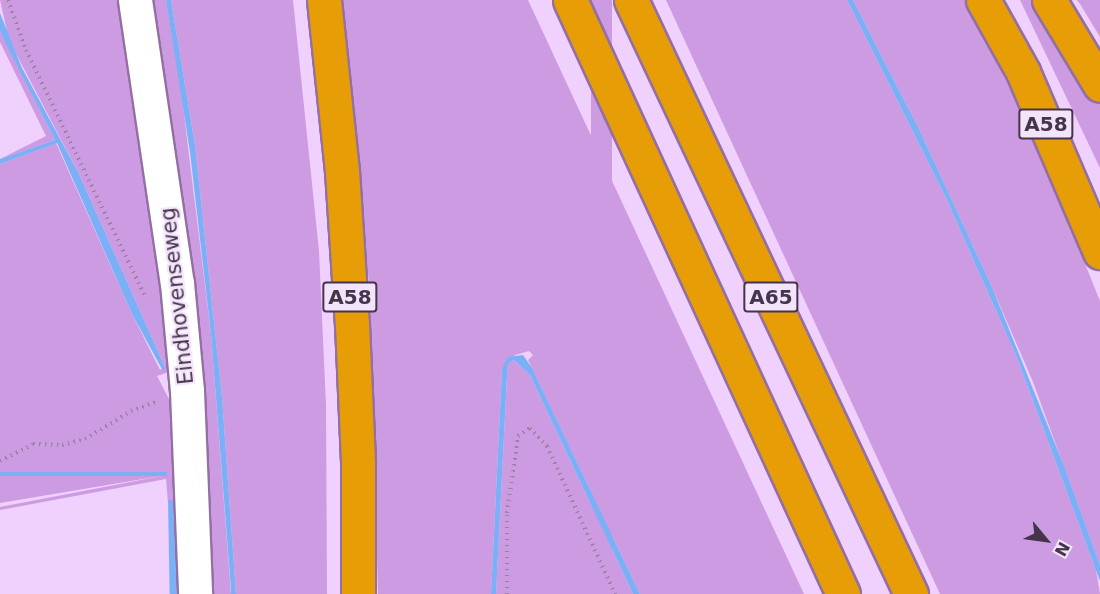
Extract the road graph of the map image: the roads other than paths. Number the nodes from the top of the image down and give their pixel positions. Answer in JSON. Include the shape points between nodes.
{"nodes":[{"id":1,"x":135,"y":0,"type":"edge"},
{"id":2,"x":324,"y":0,"type":"edge"},
{"id":3,"x":570,"y":0,"type":"edge"},
{"id":4,"x":631,"y":0,"type":"edge"},
{"id":5,"x":983,"y":0,"type":"edge"},
{"id":6,"x":1049,"y":0,"type":"edge"},
{"id":7,"x":1100,"y":85,"type":"edge"},
{"id":8,"x":1100,"y":252,"type":"edge"},
{"id":9,"x":195,"y":594,"type":"edge"},
{"id":10,"x":358,"y":594,"type":"edge"},
{"id":11,"x":843,"y":594,"type":"edge"},
{"id":12,"x":911,"y":594,"type":"edge"}],
"edges":[{"from":1,"to":9,"type":"street","name":"Eindhovenseweg","via":[[159,140],[187,391]]},
{"from":2,"to":10,"type":"highway","number":"A58","via":[[342,171],[352,324]]},
{"from":3,"to":11,"type":"highway","number":"A65"},
{"from":4,"to":12,"type":"highway","number":"A65"},
{"from":5,"to":8,"type":"highway","number":"A58","via":[[1023,72]]},
{"from":6,"to":7,"type":"highway"}]}
